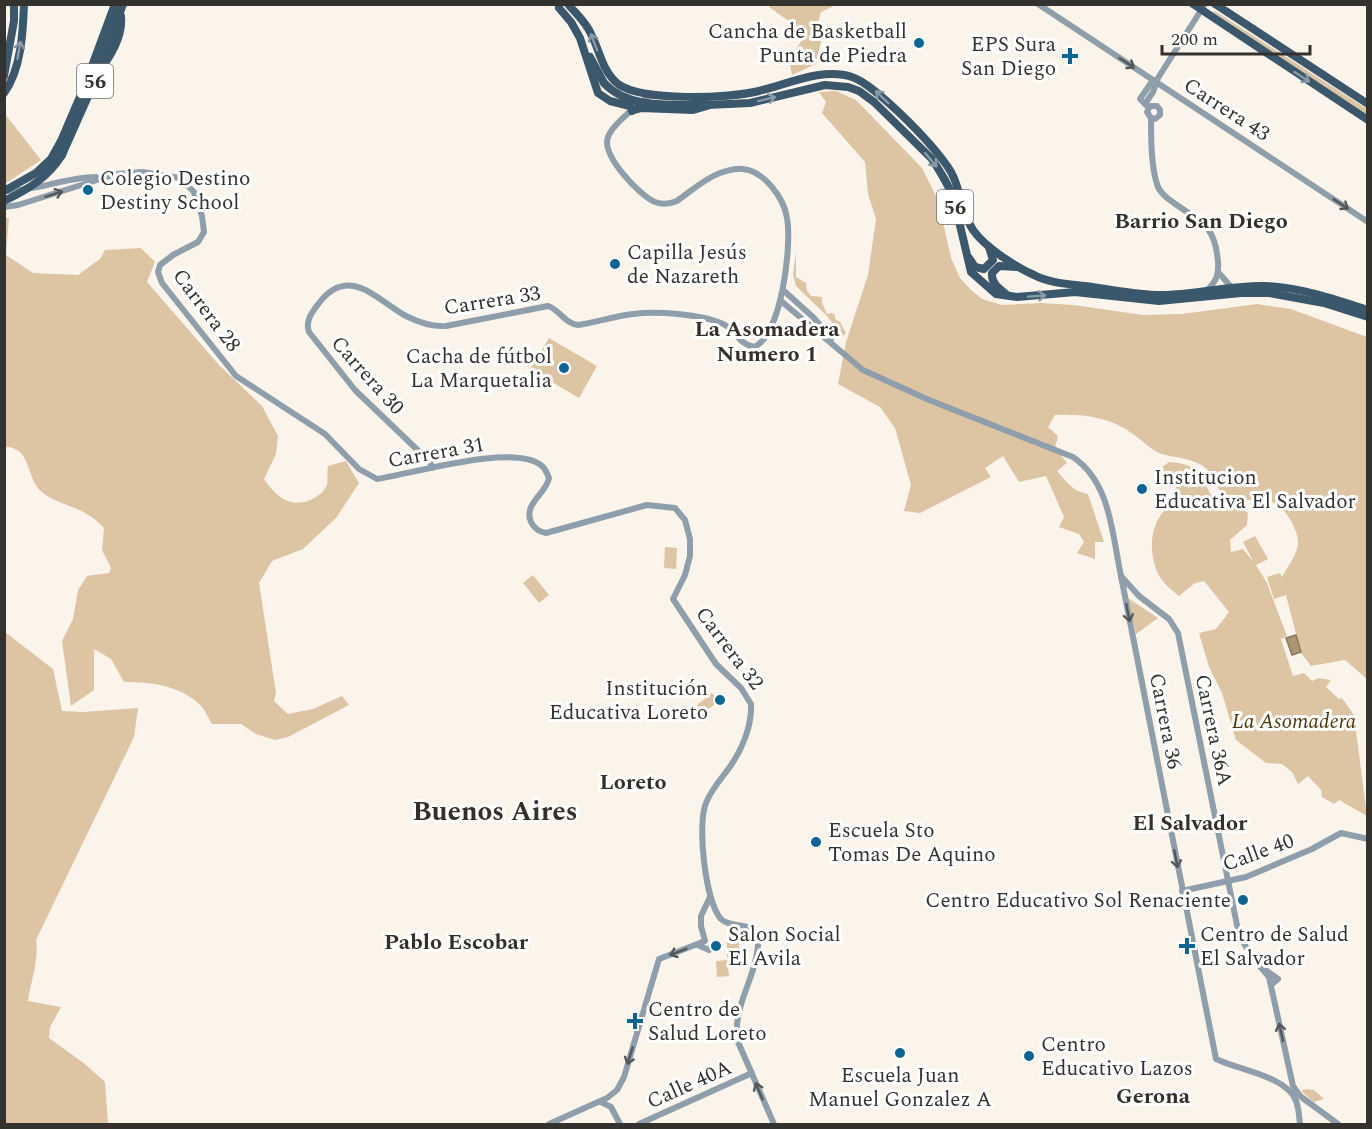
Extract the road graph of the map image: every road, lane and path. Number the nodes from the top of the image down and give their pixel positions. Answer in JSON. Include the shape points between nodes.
{"nodes":[{"id":1,"x":14,"y":4,"type":"edge"},
{"id":2,"x":24,"y":4,"type":"edge"},
{"id":3,"x":115,"y":4,"type":"edge"},
{"id":4,"x":568,"y":4,"type":"edge"},
{"id":5,"x":1038,"y":4,"type":"edge"},
{"id":6,"x":1193,"y":4,"type":"edge"},
{"id":7,"x":1215,"y":4,"type":"edge"},
{"id":8,"x":555,"y":6,"type":"edge"},
{"id":9,"x":1203,"y":7,"type":"edge"},
{"id":10,"x":122,"y":9,"type":"edge"},
{"id":11,"x":4,"y":76,"type":"edge"},
{"id":12,"x":1154,"y":81,"type":"junction"},
{"id":13,"x":619,"y":84,"type":"junction"},
{"id":14,"x":4,"y":93,"type":"edge"},
{"id":15,"x":651,"y":94,"type":"junction"},
{"id":16,"x":613,"y":102,"type":"junction"},
{"id":17,"x":1146,"y":104,"type":"junction"},
{"id":18,"x":1368,"y":104,"type":"edge"},
{"id":19,"x":708,"y":105,"type":"junction"},
{"id":20,"x":632,"y":110,"type":"junction"},
{"id":21,"x":1153,"y":118,"type":"junction"},
{"id":22,"x":1368,"y":120,"type":"edge"},
{"id":23,"x":82,"y":181,"type":"junction"},
{"id":24,"x":5,"y":198,"type":"edge"},
{"id":25,"x":1368,"y":222,"type":"edge"},
{"id":26,"x":987,"y":244,"type":"junction"},
{"id":27,"x":967,"y":254,"type":"junction"},
{"id":28,"x":1018,"y":267,"type":"junction"},
{"id":29,"x":1218,"y":272,"type":"junction"},
{"id":30,"x":1232,"y":288,"type":"junction"},
{"id":31,"x":783,"y":290,"type":"junction"},
{"id":32,"x":1207,"y":290,"type":"junction"},
{"id":33,"x":1008,"y":296,"type":"junction"},
{"id":34,"x":781,"y":301,"type":"junction"},
{"id":35,"x":1368,"y":310,"type":"edge"},
{"id":36,"x":1368,"y":317,"type":"edge"},
{"id":37,"x":307,"y":327,"type":"joint"},
{"id":38,"x":839,"y":350,"type":"junction"},
{"id":39,"x":432,"y":468,"type":"junction"},
{"id":40,"x":359,"y":469,"type":"joint"},
{"id":41,"x":533,"y":525,"type":"joint"},
{"id":42,"x":1121,"y":576,"type":"junction"},
{"id":43,"x":1368,"y":839,"type":"edge"},
{"id":44,"x":1227,"y":882,"type":"junction"},
{"id":45,"x":1182,"y":891,"type":"junction"},
{"id":46,"x":710,"y":897,"type":"junction"},
{"id":47,"x":704,"y":911,"type":"junction"},
{"id":48,"x":716,"y":912,"type":"junction"},
{"id":49,"x":697,"y":945,"type":"junction"},
{"id":50,"x":709,"y":950,"type":"dead end"},
{"id":51,"x":752,"y":1073,"type":"junction"},
{"id":52,"x":617,"y":1090,"type":"junction"},
{"id":53,"x":601,"y":1102,"type":"junction"},
{"id":54,"x":614,"y":1112,"type":"junction"},
{"id":55,"x":549,"y":1125,"type":"edge"},
{"id":56,"x":620,"y":1125,"type":"edge"},
{"id":57,"x":639,"y":1125,"type":"edge"},
{"id":58,"x":774,"y":1125,"type":"edge"},
{"id":59,"x":1300,"y":1125,"type":"edge"},
{"id":60,"x":1338,"y":1125,"type":"edge"}],
"edges":[{"from":1,"to":11,"type":"main road"},
{"from":14,"to":2,"type":"main road","one_way":true,"via":[[16,67]]},
{"from":3,"to":24,"type":"main road","number":"56","via":[[62,141],[51,159]]},
{"from":13,"to":4,"type":"main road","one_way":true,"via":[[603,66],[586,24]]},
{"from":5,"to":12,"type":"street","name":"Carrera 43","one_way":true},
{"from":6,"to":9,"type":"main road"},
{"from":7,"to":18,"type":"main road"},
{"from":8,"to":16,"type":"main road","via":[[580,38],[598,93]]},
{"from":8,"to":19,"type":"main road","number":"56","bridge":true,"via":[[579,30],[594,67],[615,93],[634,101]]},
{"from":9,"to":12,"type":"street"},
{"from":9,"to":22,"type":"main road","one_way":true},
{"from":10,"to":24,"type":"main road","number":"56","bridge":true,"via":[[62,155],[39,182]]},
{"from":12,"to":17,"type":"street"},
{"from":12,"to":25,"type":"street","name":"Carrera 43","one_way":true},
{"from":13,"to":15,"type":"main road","number":"56"},
{"from":13,"to":16,"type":"main road","via":[[620,91]]},
{"from":15,"to":20,"type":"street"},
{"from":26,"to":15,"type":"main road","number":"56","one_way":true,"via":[[971,228],[953,175],[941,155],[874,90],[855,78],[829,74],[723,96]]},
{"from":16,"to":20,"type":"main road","via":[[628,105]]},
{"from":17,"to":21,"type":"street","via":[[1147,114]]},
{"from":17,"to":21,"type":"street","via":[[1160,110],[1160,115]]},
{"from":19,"to":20,"type":"main road","via":[[693,110]]},
{"from":19,"to":27,"type":"main road","number":"56","one_way":true,"via":[[750,103],[825,85],[859,92],[932,159],[950,189]]},
{"from":20,"to":31,"type":"street","via":[[608,136],[607,146],[624,175],[656,202],[677,201],[707,179],[742,169],[772,187],[788,218]]},
{"from":21,"to":29,"type":"street","via":[[1158,186],[1162,194],[1211,230]]},
{"from":23,"to":24,"type":"street","name":"Carrera 28"},
{"from":24,"to":23,"type":"street","name":"Carrera 28","one_way":true,"via":[[18,205]]},
{"from":23,"to":40,"type":"street","name":"Carrera 28","via":[[142,172],[174,177],[187,184],[197,201],[204,232],[198,242],[160,265],[162,283],[236,376],[325,434]]},
{"from":26,"to":27,"type":"main road","via":[[993,260],[984,269],[975,267]]},
{"from":26,"to":28,"type":"main road","number":"56"},
{"from":27,"to":33,"type":"main road","number":"56","via":[[976,278],[996,294]]},
{"from":28,"to":32,"type":"main road","number":"56","via":[[1047,280],[1147,294]]},
{"from":28,"to":33,"type":"main road","via":[[999,266],[992,273],[996,286]]},
{"from":29,"to":30,"type":"street"},
{"from":29,"to":32,"type":"street","via":[[1215,284]]},
{"from":30,"to":32,"type":"main road","number":"56"},
{"from":30,"to":35,"type":"main road","number":"56","via":[[1283,287]]},
{"from":31,"to":34,"type":"street"},
{"from":31,"to":38,"type":"street","via":[[814,318]]},
{"from":33,"to":36,"type":"main road","number":"56","one_way":true,"via":[[1075,292],[1160,302],[1269,292]]},
{"from":34,"to":37,"type":"street","name":"Carrera 33","via":[[776,320],[754,347],[739,340],[721,323],[661,312],[578,325],[548,306],[435,326],[406,316],[353,285],[326,295],[312,312]]},
{"from":34,"to":38,"type":"street"},
{"from":37,"to":39,"type":"street","name":"Carrera 30","via":[[355,390]]},
{"from":38,"to":42,"type":"street","name":"Carrera 36","via":[[874,376],[1073,457],[1092,473],[1104,496]]},
{"from":39,"to":40,"type":"street","name":"Carrera 31","via":[[377,479]]},
{"from":39,"to":41,"type":"street","name":"Carrera 31","via":[[466,460],[510,458],[537,463],[549,478],[530,507]]},
{"from":41,"to":46,"type":"street","name":"Carrera 32","via":[[541,532],[552,533],[646,505],[680,511],[685,520],[690,556],[673,599],[716,664],[748,696],[752,712],[741,749],[706,802],[703,853]]},
{"from":42,"to":44,"type":"street","name":"Carrera 36A","via":[[1169,619],[1178,633]]},
{"from":42,"to":45,"type":"street","name":"Carrera 36","one_way":true},
{"from":43,"to":44,"type":"street","name":"Calle 40","via":[[1341,833],[1312,849]]},
{"from":44,"to":45,"type":"street","name":"Calle 40"},
{"from":60,"to":44,"type":"street","name":"Carrera 36A","one_way":true,"via":[[1293,1086],[1269,977],[1239,935]]},
{"from":45,"to":59,"type":"street","name":"Carrera 36","via":[[1216,1059],[1269,1078],[1285,1088],[1296,1098]]},
{"from":46,"to":47,"type":"street"},
{"from":46,"to":48,"type":"street"},
{"from":47,"to":48,"type":"street"},
{"from":47,"to":49,"type":"street","via":[[701,926],[705,941]]},
{"from":48,"to":51,"type":"street","via":[[725,922],[751,928],[757,938],[736,1033]]},
{"from":49,"to":50,"type":"street"},
{"from":49,"to":52,"type":"street","one_way":true,"via":[[659,959]]},
{"from":51,"to":57,"type":"street","name":"Calle 40A"},
{"from":58,"to":51,"type":"street","one_way":true},
{"from":52,"to":53,"type":"street"},
{"from":52,"to":54,"type":"street"},
{"from":53,"to":54,"type":"street","via":[[609,1104]]},
{"from":53,"to":55,"type":"street"},
{"from":54,"to":56,"type":"street"}]}
